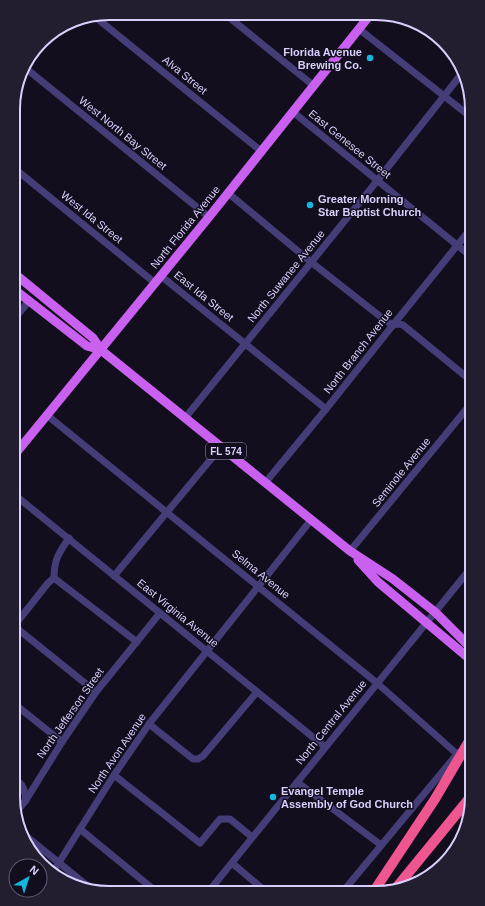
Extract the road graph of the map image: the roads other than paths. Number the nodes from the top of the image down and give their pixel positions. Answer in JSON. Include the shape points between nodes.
{"nodes":[{"id":1,"x":232,"y":20,"type":"edge"},
{"id":2,"x":364,"y":20,"type":"edge"},
{"id":3,"x":100,"y":21,"type":"edge"},
{"id":4,"x":359,"y":28,"type":"junction"},
{"id":5,"x":29,"y":71,"type":"edge"},
{"id":6,"x":459,"y":77,"type":"edge"},
{"id":7,"x":314,"y":86,"type":"junction"},
{"id":8,"x":444,"y":96,"type":"junction"},
{"id":9,"x":293,"y":112,"type":"junction"},
{"id":10,"x":465,"y":112,"type":"edge"},
{"id":11,"x":261,"y":151,"type":"junction"},
{"id":12,"x":20,"y":173,"type":"edge"},
{"id":13,"x":377,"y":181,"type":"junction"},
{"id":14,"x":228,"y":193,"type":"junction"},
{"id":15,"x":209,"y":217,"type":"junction"},
{"id":16,"x":465,"y":236,"type":"edge"},
{"id":17,"x":458,"y":245,"type":"junction"},
{"id":18,"x":465,"y":251,"type":"edge"},
{"id":19,"x":311,"y":262,"type":"junction"},
{"id":20,"x":20,"y":278,"type":"edge"},
{"id":21,"x":158,"y":279,"type":"junction"},
{"id":22,"x":20,"y":294,"type":"edge"},
{"id":23,"x":29,"y":301,"type":"junction"},
{"id":24,"x":20,"y":312,"type":"edge"},
{"id":25,"x":393,"y":325,"type":"junction"},
{"id":26,"x":245,"y":344,"type":"junction"},
{"id":27,"x":101,"y":350,"type":"junction"},
{"id":28,"x":465,"y":376,"type":"edge"},
{"id":29,"x":326,"y":409,"type":"junction"},
{"id":30,"x":465,"y":411,"type":"edge"},
{"id":31,"x":48,"y":416,"type":"junction"},
{"id":32,"x":185,"y":418,"type":"junction"},
{"id":33,"x":221,"y":447,"type":"junction"},
{"id":34,"x":20,"y":449,"type":"edge"},
{"id":35,"x":265,"y":483,"type":"junction"},
{"id":36,"x":20,"y":499,"type":"edge"},
{"id":37,"x":167,"y":512,"type":"junction"},
{"id":38,"x":312,"y":520,"type":"junction"},
{"id":39,"x":69,"y":538,"type":"junction"},
{"id":40,"x":350,"y":552,"type":"junction"},
{"id":41,"x":465,"y":575,"type":"edge"},
{"id":42,"x":114,"y":576,"type":"junction"},
{"id":43,"x":54,"y":578,"type":"junction"},
{"id":44,"x":258,"y":587,"type":"junction"},
{"id":45,"x":435,"y":612,"type":"junction"},
{"id":46,"x":160,"y":613,"type":"junction"},
{"id":47,"x":20,"y":618,"type":"edge"},
{"id":48,"x":426,"y":623,"type":"junction"},
{"id":49,"x":20,"y":631,"type":"edge"},
{"id":50,"x":137,"y":642,"type":"junction"},
{"id":51,"x":465,"y":642,"type":"edge"},
{"id":52,"x":207,"y":651,"type":"junction"},
{"id":53,"x":465,"y":655,"type":"edge"},
{"id":54,"x":377,"y":683,"type":"junction"},
{"id":55,"x":96,"y":692,"type":"junction"},
{"id":56,"x":257,"y":692,"type":"junction"},
{"id":57,"x":20,"y":708,"type":"edge"},
{"id":58,"x":149,"y":724,"type":"junction"},
{"id":59,"x":62,"y":742,"type":"junction"},
{"id":60,"x":465,"y":745,"type":"edge"},
{"id":61,"x":325,"y":747,"type":"junction"},
{"id":62,"x":465,"y":748,"type":"edge"},
{"id":63,"x":457,"y":754,"type":"junction"},
{"id":64,"x":114,"y":774,"type":"junction"},
{"id":65,"x":297,"y":782,"type":"junction"},
{"id":66,"x":20,"y":783,"type":"edge"},
{"id":67,"x":26,"y":800,"type":"junction"},
{"id":68,"x":465,"y":804,"type":"edge"},
{"id":69,"x":21,"y":807,"type":"edge"},
{"id":70,"x":80,"y":829,"type":"junction"},
{"id":71,"x":252,"y":837,"type":"junction"},
{"id":72,"x":32,"y":842,"type":"edge"},
{"id":73,"x":381,"y":845,"type":"junction"},
{"id":74,"x":60,"y":863,"type":"junction"},
{"id":75,"x":232,"y":863,"type":"junction"},
{"id":76,"x":56,"y":868,"type":"edge"},
{"id":77,"x":83,"y":882,"type":"edge"},
{"id":78,"x":400,"y":883,"type":"edge"},
{"id":79,"x":149,"y":886,"type":"edge"},
{"id":80,"x":213,"y":886,"type":"edge"},
{"id":81,"x":259,"y":886,"type":"edge"},
{"id":82,"x":347,"y":886,"type":"edge"},
{"id":83,"x":377,"y":886,"type":"edge"}],
"edges":[{"from":1,"to":7,"type":"street"},
{"from":2,"to":4,"type":"main road","name":"North Florida Avenue"},
{"from":3,"to":11,"type":"street","name":"Alva Street"},
{"from":4,"to":7,"type":"main road","name":"North Florida Avenue"},
{"from":4,"to":8,"type":"street"},
{"from":5,"to":15,"type":"street","name":"West North Bay Street"},
{"from":6,"to":8,"type":"street","name":"North Suwanee Avenue"},
{"from":7,"to":9,"type":"main road","name":"North Florida Avenue"},
{"from":8,"to":10,"type":"street"},
{"from":8,"to":13,"type":"street","name":"North Suwanee Avenue"},
{"from":9,"to":11,"type":"main road","name":"North Florida Avenue"},
{"from":9,"to":13,"type":"street","name":"East Genesee Street"},
{"from":11,"to":14,"type":"main road","name":"North Florida Avenue"},
{"from":12,"to":21,"type":"street","name":"West Ida Street"},
{"from":13,"to":17,"type":"street","name":"East Genesee Street"},
{"from":13,"to":19,"type":"street","name":"North Suwanee Avenue"},
{"from":14,"to":15,"type":"main road","name":"North Florida Avenue"},
{"from":14,"to":19,"type":"street"},
{"from":15,"to":21,"type":"main road","name":"North Florida Avenue"},
{"from":16,"to":17,"type":"street","name":"North Branch Avenue"},
{"from":17,"to":18,"type":"street","name":"East Genesee Street"},
{"from":17,"to":25,"type":"street","name":"North Branch Avenue"},
{"from":19,"to":25,"type":"street"},
{"from":19,"to":26,"type":"street","name":"North Suwanee Avenue"},
{"from":20,"to":27,"type":"main road","number":"FL 574","via":[[93,338]]},
{"from":21,"to":26,"type":"street","name":"East Ida Street"},
{"from":21,"to":27,"type":"main road","name":"North Florida Avenue"},
{"from":22,"to":23,"type":"main road","number":"FL 574"},
{"from":23,"to":24,"type":"street"},
{"from":23,"to":27,"type":"main road","number":"FL 574","via":[[87,346]]},
{"from":25,"to":28,"type":"street","via":[[403,326]]},
{"from":25,"to":29,"type":"street","name":"North Branch Avenue"},
{"from":26,"to":29,"type":"street","name":"East Ida Street"},
{"from":26,"to":32,"type":"street","name":"North Suwanee Avenue"},
{"from":27,"to":31,"type":"main road","name":"North Florida Avenue"},
{"from":27,"to":32,"type":"main road","number":"FL 574"},
{"from":29,"to":35,"type":"street","name":"North Branch Avenue"},
{"from":30,"to":40,"type":"street","name":"Seminole Avenue"},
{"from":31,"to":34,"type":"main road","name":"North Florida Avenue"},
{"from":31,"to":37,"type":"street","name":"Selma Avenue"},
{"from":32,"to":33,"type":"main road","number":"FL 574"},
{"from":33,"to":35,"type":"main road","number":"FL 574"},
{"from":33,"to":37,"type":"street"},
{"from":35,"to":38,"type":"main road","number":"FL 574"},
{"from":36,"to":39,"type":"street","name":"East Virginia Avenue"},
{"from":37,"to":42,"type":"street"},
{"from":37,"to":44,"type":"street","name":"Selma Avenue"},
{"from":38,"to":40,"type":"main road","number":"FL 574"},
{"from":38,"to":44,"type":"street","name":"North Avon Avenue"},
{"from":39,"to":42,"type":"street","name":"East Virginia Avenue"},
{"from":39,"to":43,"type":"street","via":[[58,556]]},
{"from":40,"to":45,"type":"main road","number":"FL 574","via":[[394,579]]},
{"from":40,"to":48,"type":"main road","number":"FL 574","via":[[378,582]]},
{"from":41,"to":45,"type":"street","name":"North Central Avenue"},
{"from":42,"to":46,"type":"street","name":"East Virginia Avenue"},
{"from":43,"to":47,"type":"street"},
{"from":43,"to":50,"type":"street"},
{"from":44,"to":52,"type":"street","name":"North Avon Avenue"},
{"from":44,"to":54,"type":"street","name":"Selma Avenue"},
{"from":45,"to":48,"type":"street","name":"North Central Avenue"},
{"from":45,"to":51,"type":"main road","number":"FL 574"},
{"from":46,"to":50,"type":"street","name":"North Jefferson Street"},
{"from":46,"to":52,"type":"street","name":"East Virginia Avenue"},
{"from":48,"to":53,"type":"main road","number":"FL 574"},
{"from":48,"to":54,"type":"street","name":"North Central Avenue"},
{"from":49,"to":55,"type":"street"},
{"from":50,"to":55,"type":"street","name":"North Jefferson Street"},
{"from":52,"to":56,"type":"street","name":"East Virginia Avenue"},
{"from":52,"to":58,"type":"street","name":"North Avon Avenue"},
{"from":54,"to":61,"type":"street","name":"North Central Avenue"},
{"from":54,"to":63,"type":"street","name":"Selma Avenue"},
{"from":55,"to":59,"type":"street","name":"North Jefferson Street"},
{"from":56,"to":58,"type":"street","via":[[198,759],[193,759]]},
{"from":56,"to":61,"type":"street","name":"East Virginia Avenue"},
{"from":57,"to":59,"type":"street"},
{"from":58,"to":64,"type":"street","name":"North Avon Avenue"},
{"from":59,"to":67,"type":"street","name":"North Jefferson Street"},
{"from":60,"to":63,"type":"street"},
{"from":61,"to":65,"type":"street","name":"North Central Avenue"},
{"from":62,"to":83,"type":"highway"},
{"from":63,"to":73,"type":"street"},
{"from":64,"to":70,"type":"street","name":"North Avon Avenue"},
{"from":64,"to":71,"type":"street","via":[[200,843],[220,819],[230,819]]},
{"from":65,"to":71,"type":"street","name":"North Central Avenue"},
{"from":65,"to":73,"type":"street"},
{"from":66,"to":67,"type":"street","via":[[25,791]]},
{"from":67,"to":69,"type":"street","name":"North Jefferson Street"},
{"from":68,"to":78,"type":"highway"},
{"from":70,"to":74,"type":"street","name":"North Avon Avenue"},
{"from":70,"to":79,"type":"street"},
{"from":71,"to":75,"type":"street","name":"North Central Avenue"},
{"from":72,"to":74,"type":"street"},
{"from":73,"to":82,"type":"street"},
{"from":74,"to":76,"type":"street","name":"North Avon Avenue"},
{"from":74,"to":77,"type":"street"},
{"from":75,"to":80,"type":"street","name":"North Central Avenue"},
{"from":75,"to":81,"type":"street"}]}
